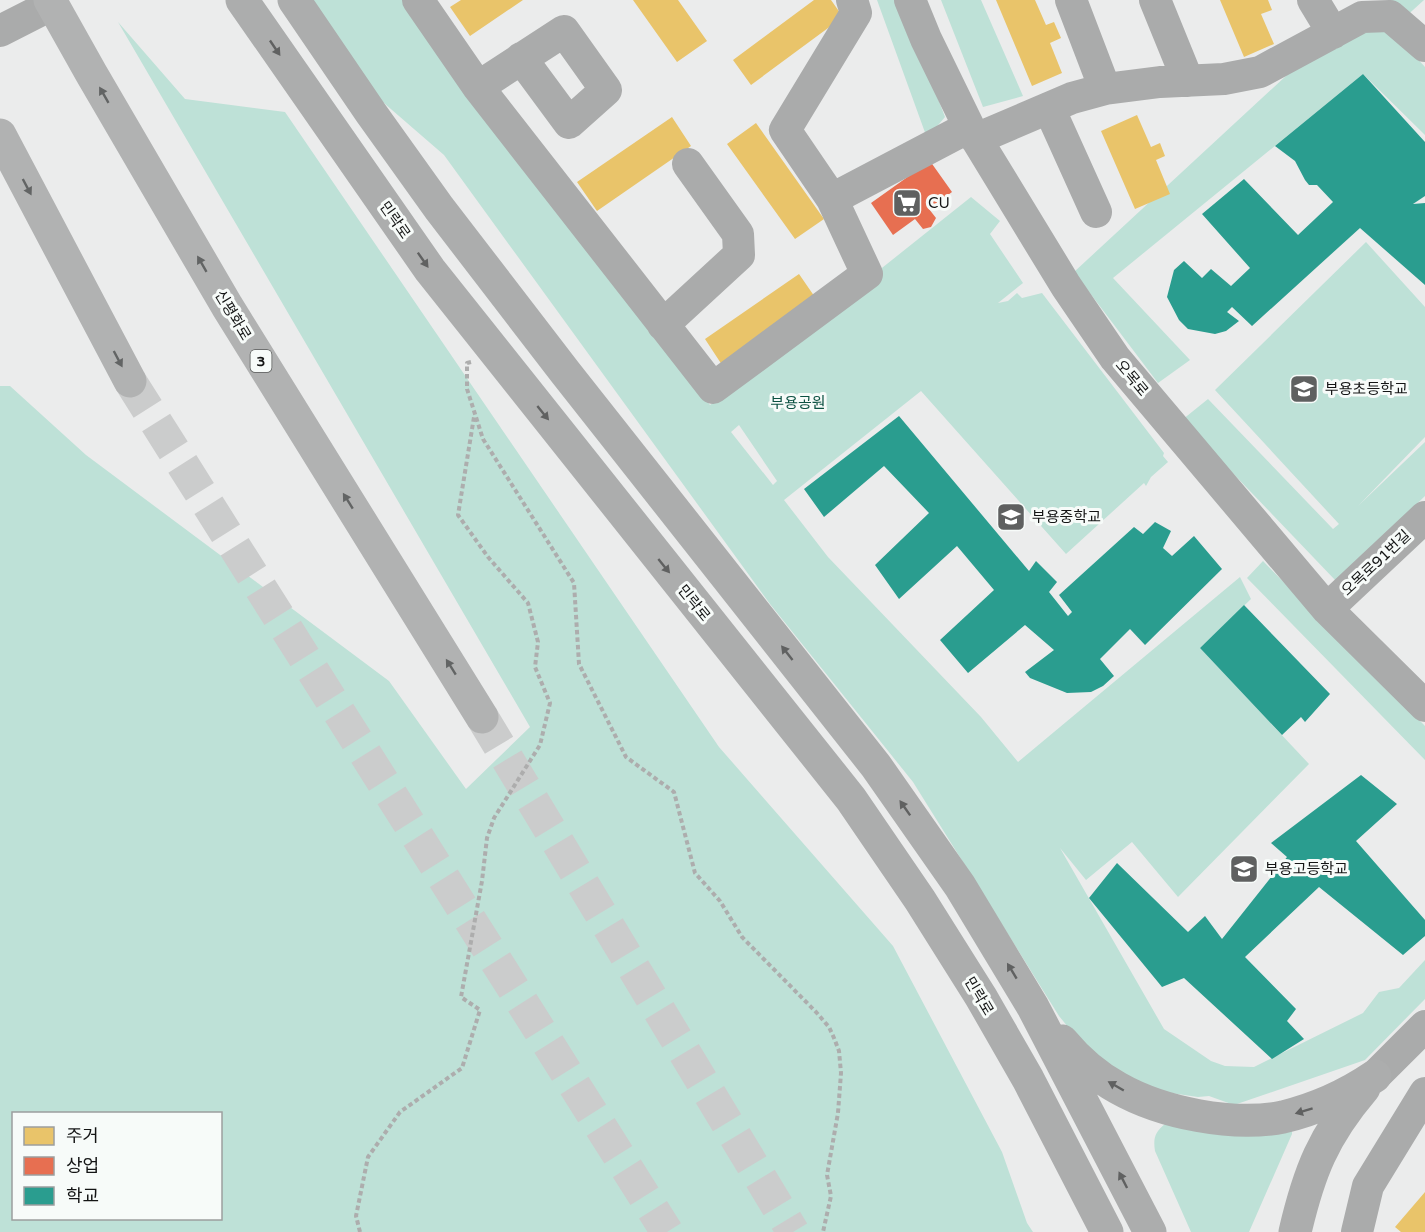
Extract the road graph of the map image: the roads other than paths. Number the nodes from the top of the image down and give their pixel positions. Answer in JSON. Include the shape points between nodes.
{"nodes":[{"id":1,"x":242,"y":0,"type":"edge"},
{"id":2,"x":294,"y":0,"type":"edge"},
{"id":3,"x":418,"y":0,"type":"edge"},
{"id":4,"x":852,"y":0,"type":"edge"},
{"id":5,"x":910,"y":0,"type":"edge"},
{"id":6,"x":1071,"y":0,"type":"edge"},
{"id":7,"x":1155,"y":0,"type":"edge"},
{"id":8,"x":1313,"y":0,"type":"edge"},
{"id":9,"x":52,"y":2,"type":"edge"},
{"id":10,"x":0,"y":31,"type":"edge"},
{"id":11,"x":1333,"y":33,"type":"junction"},
{"id":12,"x":1425,"y":46,"type":"edge"},
{"id":13,"x":521,"y":58,"type":"dead end"},
{"id":14,"x":1188,"y":81,"type":"junction"},
{"id":15,"x":477,"y":87,"type":"junction"},
{"id":16,"x":1105,"y":88,"type":"junction"},
{"id":17,"x":1049,"y":108,"type":"junction"},
{"id":18,"x":973,"y":133,"type":"junction"},
{"id":19,"x":0,"y":135,"type":"edge"},
{"id":20,"x":688,"y":164,"type":"dead end"},
{"id":21,"x":832,"y":199,"type":"junction"},
{"id":22,"x":1096,"y":212,"type":"dead end"},
{"id":23,"x":663,"y":325,"type":"junction"},
{"id":24,"x":130,"y":381,"type":"tunnel mouth"},
{"id":25,"x":1419,"y":534,"type":"edge"},
{"id":26,"x":1327,"y":609,"type":"junction"},
{"id":27,"x":1425,"y":706,"type":"edge"},
{"id":28,"x":482,"y":717,"type":"tunnel mouth"},
{"id":29,"x":1033,"y":1007,"type":"junction"},
{"id":30,"x":1425,"y":1026,"type":"edge"},
{"id":31,"x":1375,"y":1076,"type":"junction"},
{"id":32,"x":1425,"y":1094,"type":"edge"},
{"id":33,"x":1107,"y":1232,"type":"edge"},
{"id":34,"x":1150,"y":1232,"type":"edge"},
{"id":35,"x":1295,"y":1232,"type":"edge"},
{"id":36,"x":1357,"y":1232,"type":"edge"}],
"edges":[{"from":1,"to":33,"type":"main road","name":"민락로","one_way":true,"via":[[430,270],[851,800],[981,997]]},
{"from":29,"to":2,"type":"main road","one_way":true,"via":[[960,885],[876,766],[490,276],[371,114]]},
{"from":3,"to":15,"type":"street"},
{"from":4,"to":21,"type":"street","via":[[856,13],[785,130]]},
{"from":5,"to":18,"type":"street","name":"오목로"},
{"from":6,"to":16,"type":"street"},
{"from":7,"to":14,"type":"street"},
{"from":8,"to":11,"type":"street"},
{"from":9,"to":10,"type":"street"},
{"from":28,"to":9,"type":"highway","name":"신평화로","number":"3","one_way":true,"via":[[227,306]]},
{"from":11,"to":12,"type":"street","via":[[1362,17],[1390,16]]},
{"from":11,"to":14,"type":"street","via":[[1260,72]]},
{"from":13,"to":15,"type":"street"},
{"from":14,"to":16,"type":"street"},
{"from":15,"to":23,"type":"street"},
{"from":16,"to":17,"type":"street"},
{"from":17,"to":18,"type":"street"},
{"from":17,"to":22,"type":"street"},
{"from":18,"to":21,"type":"street"},
{"from":18,"to":26,"type":"street","name":"오목로","via":[[1114,358]]},
{"from":19,"to":24,"type":"highway","one_way":true},
{"from":20,"to":23,"type":"street","via":[[738,234],[739,255]]},
{"from":21,"to":23,"type":"street","via":[[867,274],[713,388]]},
{"from":25,"to":26,"type":"street","name":"오목로91번길"},
{"from":26,"to":27,"type":"street","name":"오목로"},
{"from":31,"to":29,"type":"main road","one_way":true,"via":[[1332,1100],[1282,1117],[1253,1120],[1199,1115],[1143,1100],[1118,1088],[1068,1048]]},
{"from":34,"to":29,"type":"main road","one_way":true},
{"from":30,"to":31,"type":"street"},
{"from":31,"to":35,"type":"main road","via":[[1343,1113],[1323,1146],[1305,1188]]},
{"from":32,"to":36,"type":"street","via":[[1368,1186]]}]}
